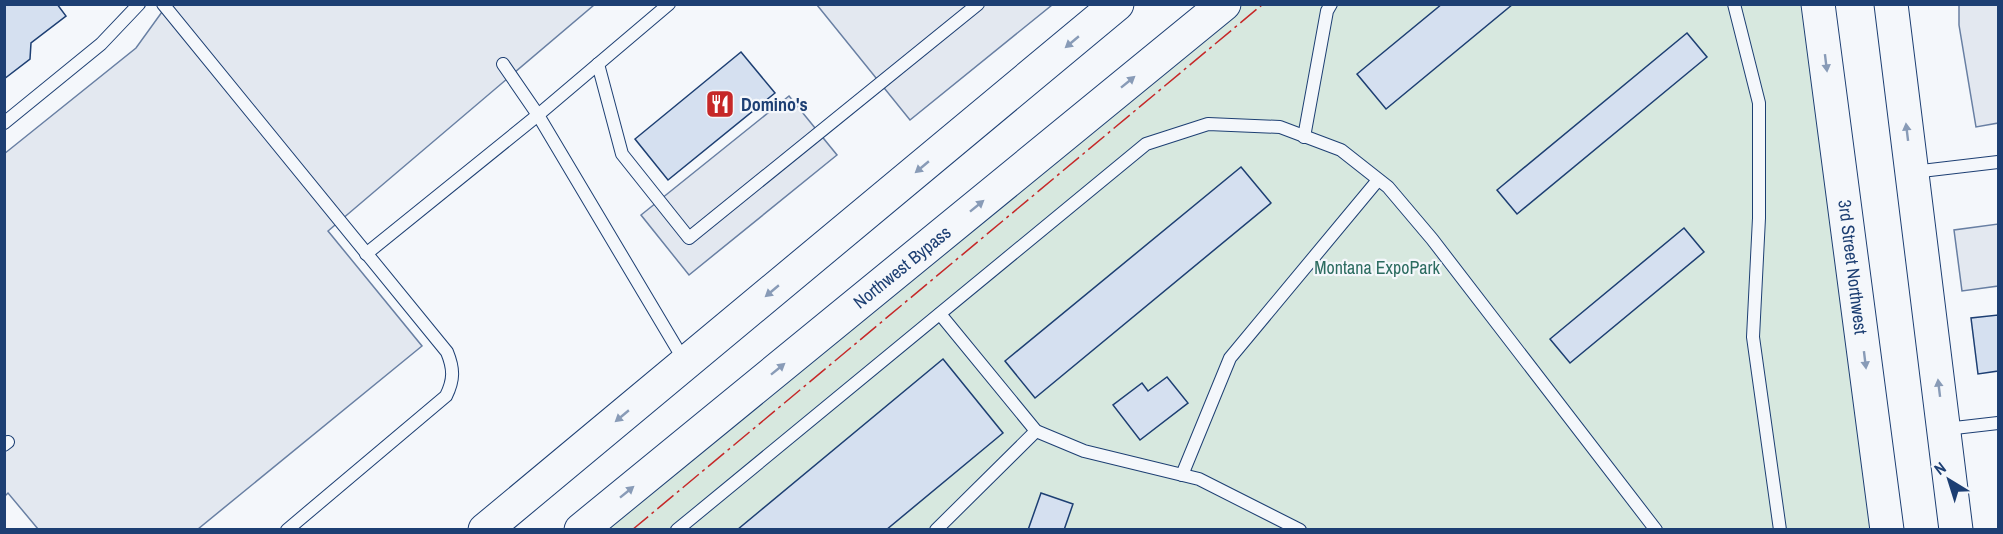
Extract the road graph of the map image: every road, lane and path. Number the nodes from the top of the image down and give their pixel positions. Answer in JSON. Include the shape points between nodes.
{"nodes":[{"id":1,"x":139,"y":4,"type":"edge"},
{"id":2,"x":163,"y":4,"type":"edge"},
{"id":3,"x":669,"y":4,"type":"edge"},
{"id":4,"x":978,"y":4,"type":"edge"},
{"id":5,"x":1117,"y":4,"type":"edge"},
{"id":6,"x":1224,"y":4,"type":"edge"},
{"id":7,"x":1332,"y":4,"type":"edge"},
{"id":8,"x":1734,"y":4,"type":"edge"},
{"id":9,"x":1818,"y":4,"type":"edge"},
{"id":10,"x":1891,"y":4,"type":"edge"},
{"id":11,"x":503,"y":64,"type":"dead end"},
{"id":12,"x":598,"y":64,"type":"junction"},
{"id":13,"x":537,"y":115,"type":"junction"},
{"id":14,"x":4,"y":123,"type":"edge"},
{"id":15,"x":1304,"y":137,"type":"junction"},
{"id":16,"x":1998,"y":162,"type":"edge"},
{"id":17,"x":1912,"y":173,"type":"junction"},
{"id":18,"x":1378,"y":180,"type":"junction"},
{"id":19,"x":366,"y":254,"type":"junction"},
{"id":20,"x":940,"y":314,"type":"junction"},
{"id":21,"x":685,"y":363,"type":"junction"},
{"id":22,"x":1998,"y":423,"type":"edge"},
{"id":23,"x":1945,"y":429,"type":"junction"},
{"id":24,"x":1036,"y":431,"type":"junction"},
{"id":25,"x":1182,"y":475,"type":"junction"},
{"id":26,"x":1651,"y":528,"type":"edge"},
{"id":27,"x":287,"y":530,"type":"edge"},
{"id":28,"x":485,"y":530,"type":"edge"},
{"id":29,"x":581,"y":530,"type":"edge"},
{"id":30,"x":677,"y":530,"type":"edge"},
{"id":31,"x":936,"y":530,"type":"edge"},
{"id":32,"x":1300,"y":530,"type":"edge"},
{"id":33,"x":1780,"y":530,"type":"edge"},
{"id":34,"x":1887,"y":530,"type":"edge"},
{"id":35,"x":1956,"y":530,"type":"edge"}],
"edges":[{"from":1,"to":14,"type":"lane","via":[[101,44]]},
{"from":2,"to":19,"type":"lane"},
{"from":3,"to":12,"type":"lane"},
{"from":4,"to":12,"type":"lane","via":[[689,238],[622,154]]},
{"from":5,"to":21,"type":"main road","one_way":true},
{"from":29,"to":6,"type":"main road","name":"Northwest Bypass","one_way":true},
{"from":7,"to":15,"type":"lane","via":[[1327,11]]},
{"from":8,"to":33,"type":"lane","via":[[1759,103],[1753,337]]},
{"from":9,"to":34,"type":"main road","name":"3rd Street Northwest","one_way":true},
{"from":17,"to":10,"type":"main road","one_way":true},
{"from":11,"to":13,"type":"lane"},
{"from":12,"to":13,"type":"lane"},
{"from":13,"to":19,"type":"lane"},
{"from":13,"to":21,"type":"lane"},
{"from":15,"to":18,"type":"lane","via":[[1341,150]]},
{"from":15,"to":20,"type":"lane","via":[[1280,127],[1208,124],[1146,144]]},
{"from":16,"to":17,"type":"lane"},
{"from":23,"to":17,"type":"main road","one_way":true},
{"from":18,"to":25,"type":"lane","via":[[1230,358]]},
{"from":18,"to":26,"type":"lane","via":[[1432,239]]},
{"from":19,"to":27,"type":"lane","via":[[447,352],[454,374],[451,385],[438,404]]},
{"from":20,"to":24,"type":"lane"},
{"from":20,"to":30,"type":"lane"},
{"from":21,"to":28,"type":"main road","one_way":true},
{"from":22,"to":23,"type":"lane"},
{"from":23,"to":35,"type":"main road"},
{"from":24,"to":25,"type":"lane","via":[[1084,451]]},
{"from":24,"to":31,"type":"lane"},
{"from":25,"to":32,"type":"lane","via":[[1199,478]]}]}
